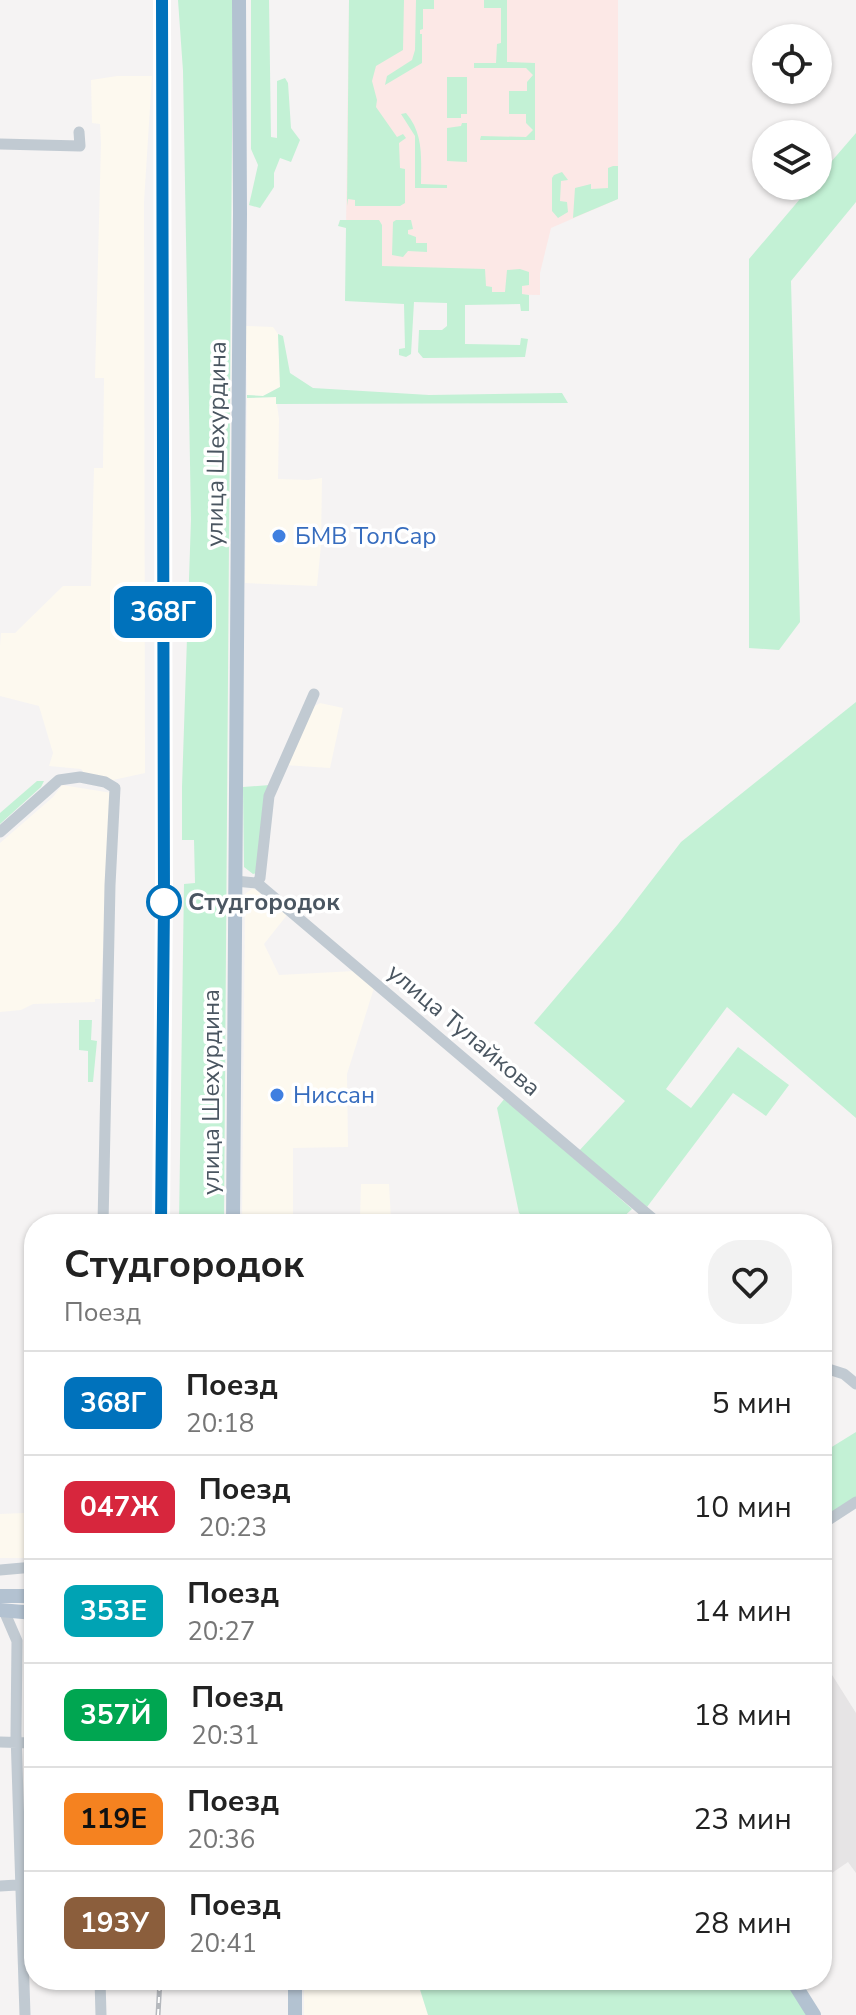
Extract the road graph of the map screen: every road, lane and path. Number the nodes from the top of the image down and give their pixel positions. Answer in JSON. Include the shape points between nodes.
{"nodes":[{"id":1,"x":239,"y":0,"type":"edge"},
{"id":2,"x":79,"y":132,"type":"dead end"},
{"id":3,"x":0,"y":144,"type":"edge"},
{"id":4,"x":314,"y":694,"type":"dead end"},
{"id":5,"x":0,"y":832,"type":"edge"},
{"id":6,"x":235,"y":881,"type":"junction"},
{"id":7,"x":257,"y":883,"type":"junction"},
{"id":8,"x":103,"y":1214,"type":"edge"},
{"id":9,"x":233,"y":1214,"type":"edge"},
{"id":10,"x":647,"y":1214,"type":"edge"},
{"id":11,"x":832,"y":1370,"type":"edge"},
{"id":12,"x":856,"y":1384,"type":"edge"},
{"id":13,"x":856,"y":1502,"type":"edge"},
{"id":14,"x":832,"y":1518,"type":"edge"},
{"id":15,"x":24,"y":1568,"type":"edge"},
{"id":16,"x":0,"y":1570,"type":"edge"},
{"id":17,"x":24,"y":1597,"type":"edge"},
{"id":18,"x":1,"y":1606,"type":"edge"},
{"id":19,"x":24,"y":1611,"type":"edge"},
{"id":20,"x":0,"y":1742,"type":"edge"},
{"id":21,"x":17,"y":1742,"type":"junction"},
{"id":22,"x":24,"y":1742,"type":"edge"},
{"id":23,"x":21,"y":1884,"type":"junction"},
{"id":24,"x":0,"y":1886,"type":"edge"},
{"id":25,"x":24,"y":1982,"type":"edge"},
{"id":26,"x":24,"y":1990,"type":"edge"},
{"id":27,"x":100,"y":1990,"type":"edge"},
{"id":28,"x":295,"y":1990,"type":"edge"},
{"id":29,"x":798,"y":1990,"type":"edge"},
{"id":30,"x":25,"y":2015,"type":"edge"},
{"id":31,"x":101,"y":2015,"type":"edge"},
{"id":32,"x":295,"y":2015,"type":"edge"},
{"id":33,"x":814,"y":2015,"type":"edge"}],
"edges":[{"from":1,"to":6,"type":"main road","name":"улица Шехурдина"},
{"from":2,"to":3,"type":"street","via":[[80,146]]},
{"from":4,"to":7,"type":"street","via":[[272,786]]},
{"from":5,"to":8,"type":"street","via":[[59,780],[80,777],[115,788]]},
{"from":6,"to":7,"type":"street"},
{"from":6,"to":9,"type":"main road","name":"улица Шехурдина"},
{"from":7,"to":10,"type":"street","name":"улица Тулайкова"},
{"from":11,"to":12,"type":"street"},
{"from":13,"to":14,"type":"street"},
{"from":15,"to":16,"type":"street"},
{"from":17,"to":18,"type":"main road"},
{"from":18,"to":19,"type":"main road"},
{"from":18,"to":21,"type":"street","via":[[17,1641]]},
{"from":20,"to":21,"type":"street"},
{"from":21,"to":22,"type":"street"},
{"from":21,"to":23,"type":"street"},
{"from":23,"to":24,"type":"street"},
{"from":23,"to":25,"type":"street"},
{"from":26,"to":30,"type":"street"},
{"from":27,"to":31,"type":"street"},
{"from":28,"to":32,"type":"main road"},
{"from":29,"to":33,"type":"main road"}]}
